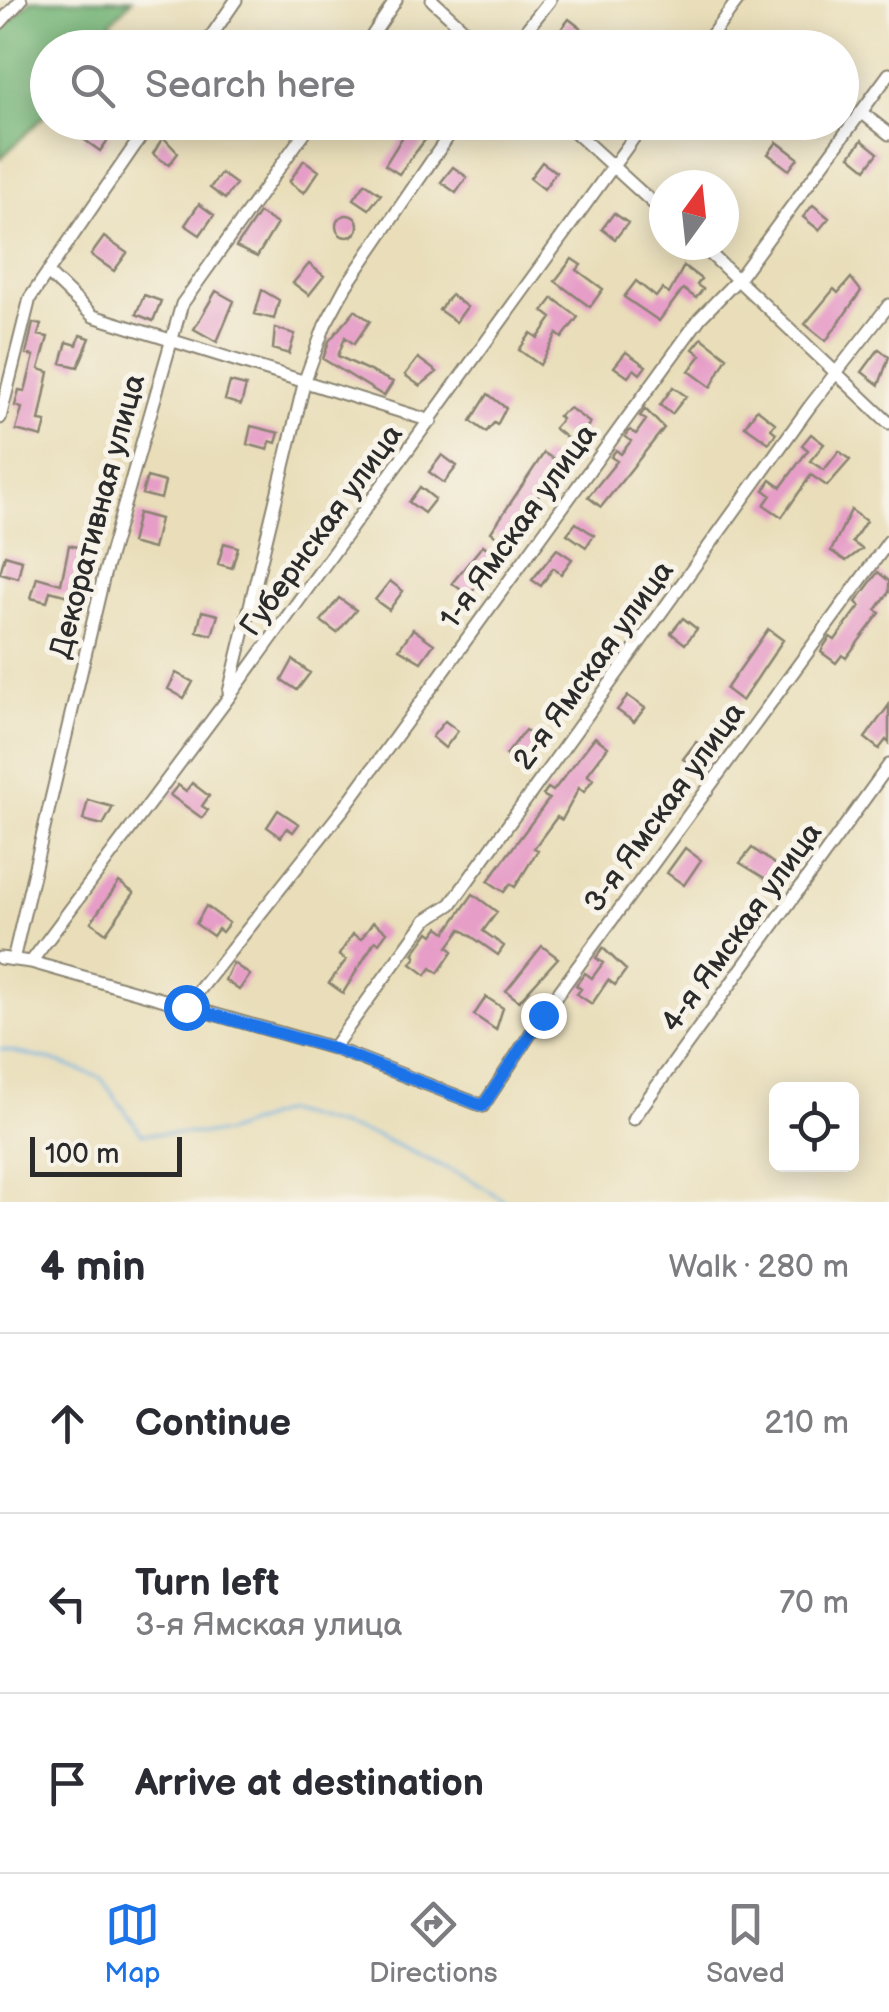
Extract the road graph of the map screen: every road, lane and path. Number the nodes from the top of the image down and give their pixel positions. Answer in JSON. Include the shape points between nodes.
{"nodes":[{"id":1,"x":21,"y":0,"type":"edge"},
{"id":2,"x":236,"y":0,"type":"edge"},
{"id":3,"x":396,"y":0,"type":"edge"},
{"id":4,"x":432,"y":0,"type":"edge"},
{"id":5,"x":550,"y":0,"type":"edge"},
{"id":6,"x":738,"y":0,"type":"edge"},
{"id":7,"x":0,"y":23,"type":"edge"},
{"id":8,"x":215,"y":30,"type":"edge"},
{"id":9,"x":376,"y":30,"type":"edge"},
{"id":10,"x":464,"y":30,"type":"edge"},
{"id":11,"x":526,"y":30,"type":"edge"},
{"id":12,"x":716,"y":30,"type":"edge"},
{"id":13,"x":889,"y":74,"type":"edge"},
{"id":14,"x":862,"y":112,"type":"junction"},
{"id":15,"x":859,"y":116,"type":"edge"},
{"id":16,"x":889,"y":134,"type":"edge"},
{"id":17,"x":139,"y":140,"type":"edge"},
{"id":18,"x":299,"y":140,"type":"edge"},
{"id":19,"x":446,"y":140,"type":"edge"},
{"id":20,"x":584,"y":140,"type":"edge"},
{"id":21,"x":632,"y":140,"type":"edge"},
{"id":22,"x":841,"y":140,"type":"edge"},
{"id":23,"x":612,"y":166,"type":"junction"},
{"id":24,"x":649,"y":199,"type":"edge"},
{"id":25,"x":717,"y":260,"type":"edge"},
{"id":26,"x":48,"y":272,"type":"junction"},
{"id":27,"x":738,"y":278,"type":"junction"},
{"id":28,"x":889,"y":305,"type":"edge"},
{"id":29,"x":170,"y":340,"type":"junction"},
{"id":30,"x":838,"y":372,"type":"junction"},
{"id":31,"x":305,"y":380,"type":"junction"},
{"id":32,"x":0,"y":418,"type":"edge"},
{"id":33,"x":431,"y":421,"type":"junction"},
{"id":34,"x":889,"y":424,"type":"edge"},
{"id":35,"x":889,"y":540,"type":"edge"},
{"id":36,"x":226,"y":701,"type":"junction"},
{"id":37,"x":889,"y":764,"type":"edge"},
{"id":38,"x":7,"y":959,"type":"edge"},
{"id":39,"x":31,"y":962,"type":"junction"},
{"id":40,"x":186,"y":1007,"type":"junction"},
{"id":41,"x":332,"y":1048,"type":"junction"},
{"id":42,"x":633,"y":1118,"type":"dead end"}],
"edges":[{"from":1,"to":7,"type":"street"},
{"from":2,"to":8,"type":"street"},
{"from":3,"to":9,"type":"street"},
{"from":4,"to":10,"type":"street"},
{"from":5,"to":11,"type":"street"},
{"from":6,"to":12,"type":"street"},
{"from":13,"to":14,"type":"street","name":"1-я Ямская улица"},
{"from":14,"to":15,"type":"street","name":"1-я Ямская улица"},
{"from":14,"to":16,"type":"street"},
{"from":17,"to":26,"type":"street"},
{"from":18,"to":29,"type":"street","name":"Декоративная улица","via":[[182,304]]},
{"from":19,"to":31,"type":"street","via":[[346,286]]},
{"from":20,"to":23,"type":"street"},
{"from":21,"to":23,"type":"street","name":"Губернская улица"},
{"from":22,"to":27,"type":"street","name":"1-я Ямская улица"},
{"from":23,"to":24,"type":"street"},
{"from":23,"to":33,"type":"street","name":"Губернская улица"},
{"from":25,"to":27,"type":"street"},
{"from":26,"to":29,"type":"street","via":[[93,316]]},
{"from":26,"to":32,"type":"street","via":[[30,298]]},
{"from":27,"to":30,"type":"street"},
{"from":27,"to":40,"type":"street","name":"1-я Ямская улица","via":[[700,318],[344,808]]},
{"from":28,"to":30,"type":"street","name":"2-я Ямская улица"},
{"from":29,"to":31,"type":"street"},
{"from":29,"to":38,"type":"street","name":"Декоративная улица"},
{"from":30,"to":34,"type":"street"},
{"from":30,"to":41,"type":"street","name":"2-я Ямская улица","via":[[451,904],[426,920]]},
{"from":31,"to":33,"type":"street"},
{"from":31,"to":36,"type":"street"},
{"from":33,"to":36,"type":"street","name":"Губернская улица"},
{"from":35,"to":41,"type":"street","name":"3-я Ямская улица","via":[[483,1106]]},
{"from":36,"to":39,"type":"street","name":"Губернская улица"},
{"from":37,"to":42,"type":"street","name":"4-я Ямская улица"},
{"from":38,"to":39,"type":"street"},
{"from":39,"to":40,"type":"street"},
{"from":40,"to":41,"type":"street"}]}
